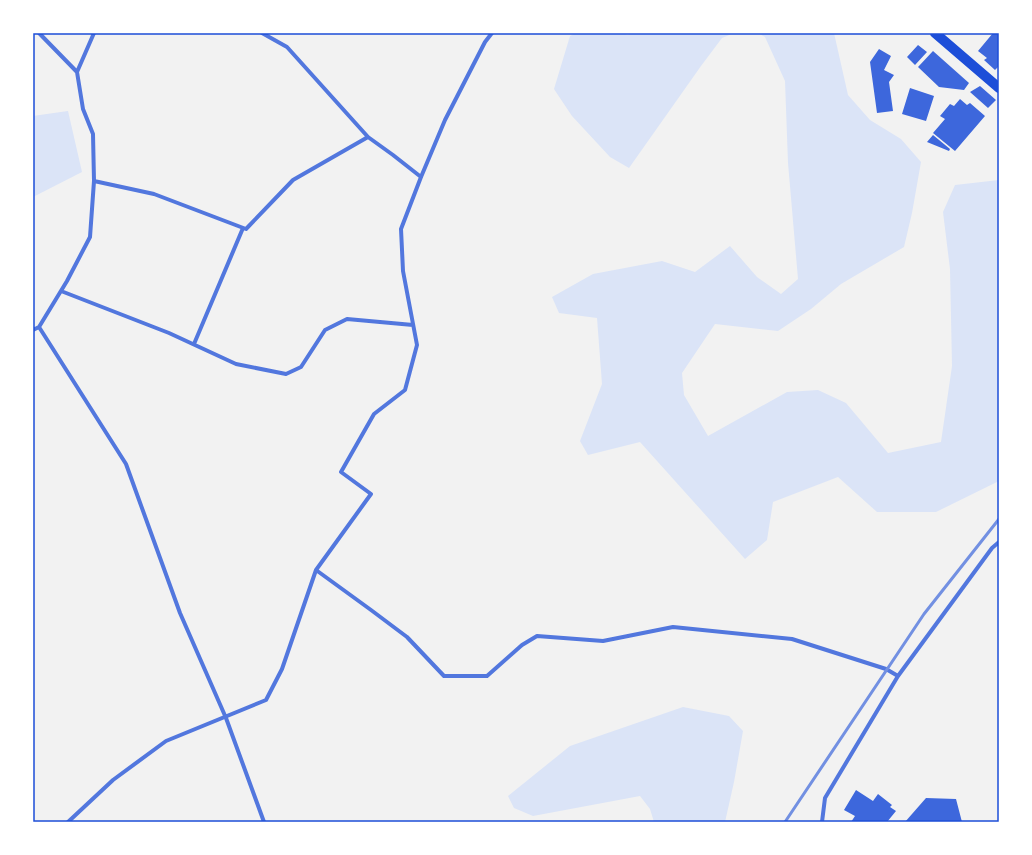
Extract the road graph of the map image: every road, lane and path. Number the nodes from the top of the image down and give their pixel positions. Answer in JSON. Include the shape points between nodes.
{"nodes":[{"id":1,"x":39,"y":33,"type":"edge"},
{"id":2,"x":94,"y":33,"type":"edge"},
{"id":3,"x":262,"y":33,"type":"edge"},
{"id":4,"x":492,"y":33,"type":"edge"},
{"id":5,"x":935,"y":33,"type":"edge"},
{"id":6,"x":77,"y":72,"type":"junction"},
{"id":7,"x":999,"y":88,"type":"edge"},
{"id":8,"x":368,"y":137,"type":"junction"},
{"id":9,"x":421,"y":177,"type":"junction"},
{"id":10,"x":94,"y":181,"type":"junction"},
{"id":11,"x":243,"y":228,"type":"junction"},
{"id":12,"x":61,"y":291,"type":"junction"},
{"id":13,"x":414,"y":325,"type":"junction"},
{"id":14,"x":39,"y":327,"type":"junction"},
{"id":15,"x":33,"y":330,"type":"edge"},
{"id":16,"x":194,"y":344,"type":"junction"},
{"id":17,"x":999,"y":542,"type":"edge"},
{"id":18,"x":316,"y":570,"type":"junction"},
{"id":19,"x":898,"y":676,"type":"junction"},
{"id":20,"x":226,"y":718,"type":"junction"},
{"id":21,"x":68,"y":822,"type":"edge"},
{"id":22,"x":264,"y":822,"type":"edge"},
{"id":23,"x":822,"y":822,"type":"edge"}],
"edges":[{"from":1,"to":6,"type":"street"},
{"from":2,"to":6,"type":"street"},
{"from":3,"to":8,"type":"street","via":[[288,47]]},
{"from":4,"to":9,"type":"street","via":[[445,120]]},
{"from":5,"to":7,"type":"main road"},
{"from":6,"to":10,"type":"street","via":[[84,109],[93,134]]},
{"from":8,"to":9,"type":"street"},
{"from":8,"to":11,"type":"street","via":[[293,180],[246,229]]},
{"from":9,"to":13,"type":"street","via":[[401,229],[403,271]]},
{"from":10,"to":11,"type":"street","via":[[154,194]]},
{"from":10,"to":12,"type":"street","via":[[90,237]]},
{"from":11,"to":16,"type":"street"},
{"from":12,"to":14,"type":"street"},
{"from":12,"to":16,"type":"street"},
{"from":13,"to":16,"type":"street","via":[[347,319],[325,330],[301,367],[286,374],[236,364]]},
{"from":13,"to":18,"type":"street","via":[[417,344],[405,390],[374,414],[341,472],[371,494]]},
{"from":14,"to":15,"type":"street"},
{"from":14,"to":20,"type":"street","via":[[126,464],[180,613]]},
{"from":17,"to":19,"type":"street"},
{"from":18,"to":19,"type":"street","via":[[407,638],[444,676],[487,676],[522,645],[538,636],[603,641],[673,627],[792,639],[886,669]]},
{"from":18,"to":20,"type":"street","via":[[282,669],[266,700]]},
{"from":19,"to":23,"type":"street","via":[[825,798]]},
{"from":20,"to":21,"type":"street","via":[[166,741],[113,780]]},
{"from":20,"to":22,"type":"street"}]}
